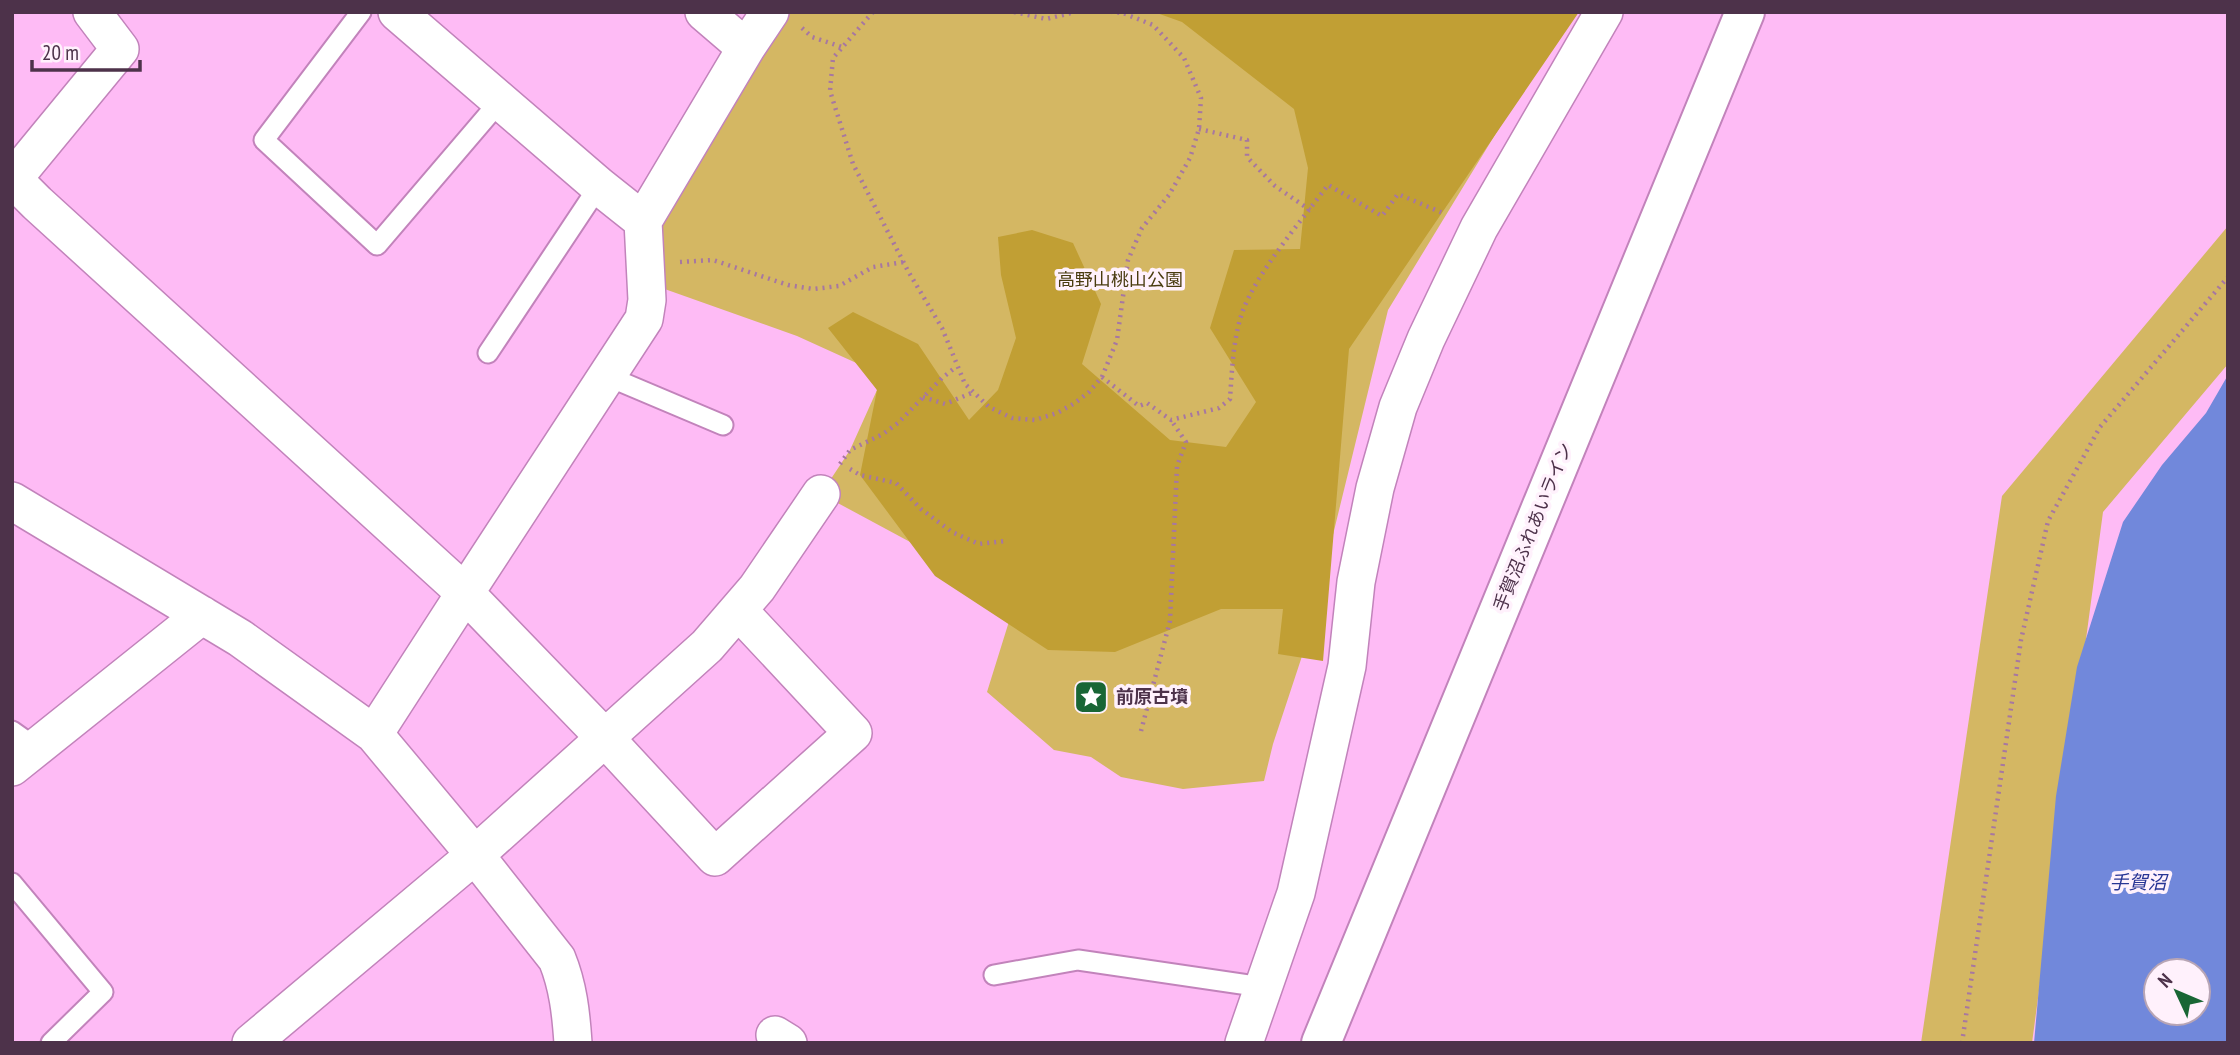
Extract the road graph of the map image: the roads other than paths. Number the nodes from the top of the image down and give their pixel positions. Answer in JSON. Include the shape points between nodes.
{"nodes":[{"id":1,"x":92,"y":12,"type":"edge"},
{"id":2,"x":361,"y":12,"type":"edge"},
{"id":3,"x":397,"y":12,"type":"edge"},
{"id":4,"x":704,"y":12,"type":"edge"},
{"id":5,"x":1604,"y":12,"type":"edge"},
{"id":6,"x":1745,"y":12,"type":"edge"},
{"id":7,"x":782,"y":17,"type":"edge"},
{"id":8,"x":746,"y":48,"type":"junction"},
{"id":9,"x":500,"y":101,"type":"junction"},
{"id":10,"x":13,"y":179,"type":"edge"},
{"id":11,"x":598,"y":186,"type":"junction"},
{"id":12,"x":643,"y":221,"type":"junction"},
{"id":13,"x":488,"y":353,"type":"dead end"},
{"id":14,"x":607,"y":376,"type":"junction"},
{"id":15,"x":723,"y":425,"type":"dead end"},
{"id":16,"x":821,"y":494,"type":"road end"},
{"id":17,"x":12,"y":501,"type":"edge"},
{"id":18,"x":465,"y":593,"type":"junction"},
{"id":19,"x":738,"y":610,"type":"junction"},
{"id":20,"x":202,"y":615,"type":"junction"},
{"id":21,"x":374,"y":734,"type":"junction"},
{"id":22,"x":605,"y":737,"type":"junction"},
{"id":23,"x":20,"y":749,"type":"edge"},
{"id":24,"x":475,"y":855,"type":"junction"},
{"id":25,"x":12,"y":883,"type":"edge"},
{"id":26,"x":993,"y":975,"type":"dead end"},
{"id":27,"x":1262,"y":987,"type":"junction"},
{"id":28,"x":51,"y":1043,"type":"edge"},
{"id":29,"x":251,"y":1043,"type":"edge"},
{"id":30,"x":573,"y":1043,"type":"edge"},
{"id":31,"x":1244,"y":1043,"type":"edge"},
{"id":32,"x":1321,"y":1043,"type":"edge"}],
"edges":[{"from":1,"to":10,"type":"street","via":[[120,48]]},
{"from":2,"to":9,"type":"lane","via":[[264,141],[377,245]]},
{"from":3,"to":9,"type":"street"},
{"from":4,"to":8,"type":"street"},
{"from":5,"to":27,"type":"street","via":[[1479,228],[1426,339],[1395,418],[1367,528],[1347,666],[1296,893]]},
{"from":6,"to":32,"type":"street","name":"手賀沼ふれあいライン"},
{"from":7,"to":8,"type":"street"},
{"from":8,"to":12,"type":"street"},
{"from":9,"to":11,"type":"street"},
{"from":10,"to":18,"type":"street"},
{"from":11,"to":12,"type":"street"},
{"from":11,"to":13,"type":"lane"},
{"from":12,"to":14,"type":"street","via":[[644,319]]},
{"from":14,"to":15,"type":"lane"},
{"from":14,"to":18,"type":"street"},
{"from":16,"to":19,"type":"street"},
{"from":17,"to":20,"type":"street"},
{"from":18,"to":21,"type":"street"},
{"from":18,"to":22,"type":"street"},
{"from":19,"to":22,"type":"street","via":[[707,646]]},
{"from":19,"to":22,"type":"street","via":[[853,733],[715,857]]},
{"from":20,"to":21,"type":"street"},
{"from":20,"to":23,"type":"street"},
{"from":21,"to":24,"type":"street"},
{"from":22,"to":24,"type":"street"},
{"from":24,"to":29,"type":"street"},
{"from":24,"to":30,"type":"street","via":[[557,959],[570,1002]]},
{"from":25,"to":28,"type":"lane","via":[[103,992]]},
{"from":26,"to":27,"type":"lane","via":[[1078,960]]},
{"from":27,"to":31,"type":"street"}]}
